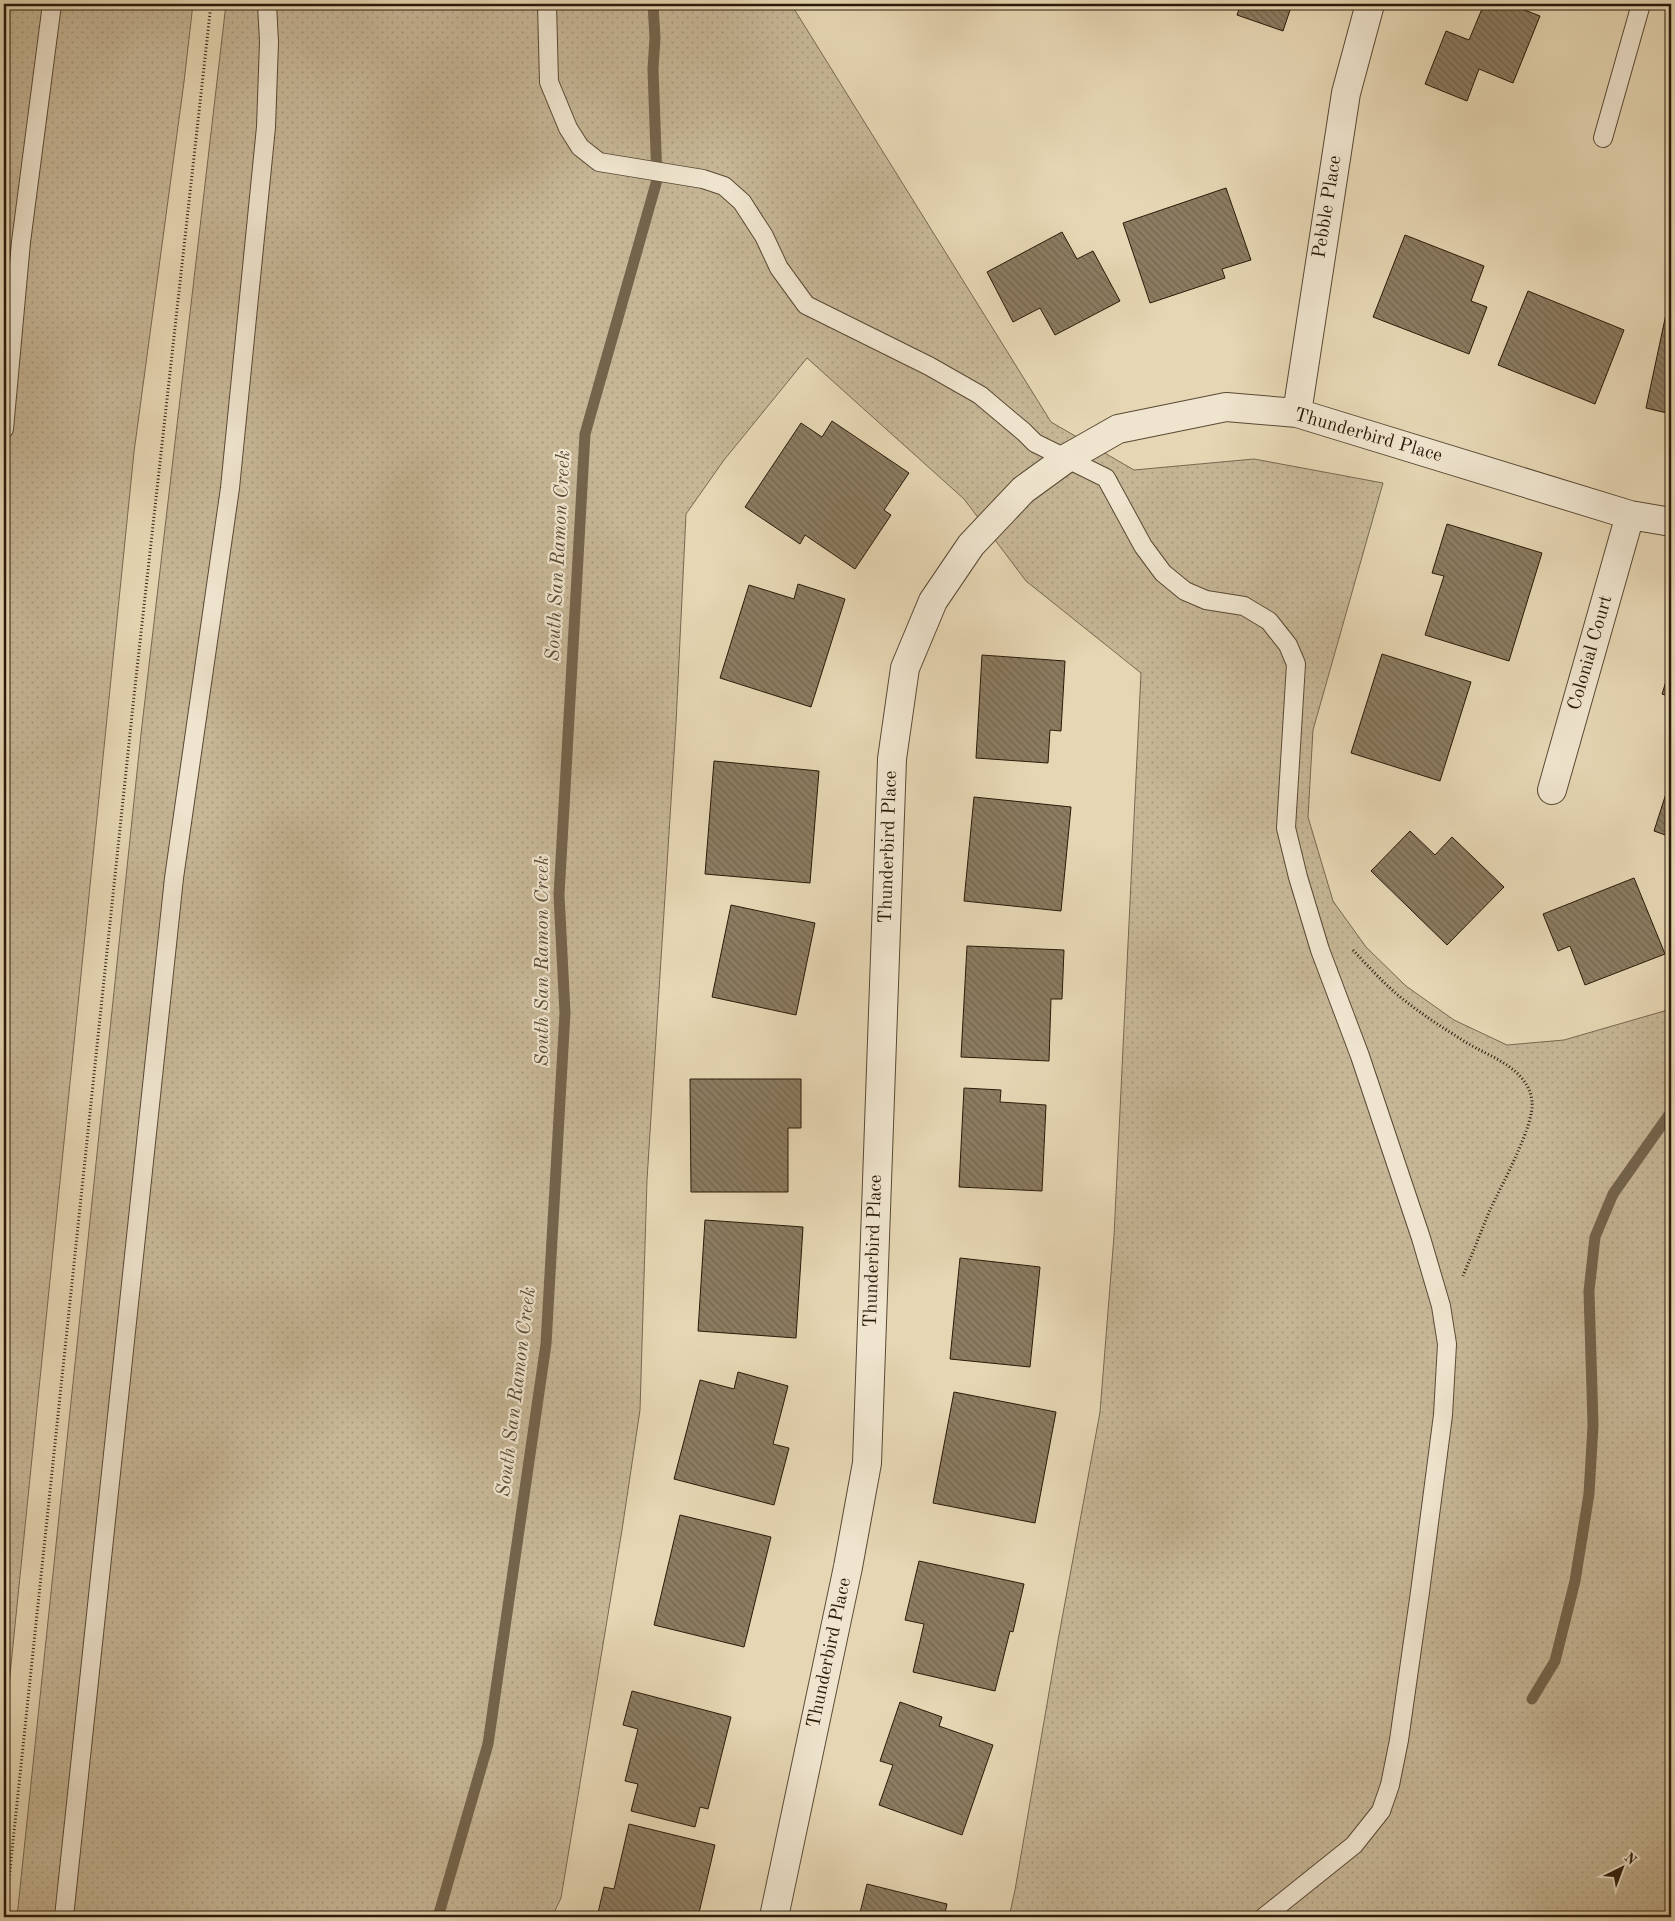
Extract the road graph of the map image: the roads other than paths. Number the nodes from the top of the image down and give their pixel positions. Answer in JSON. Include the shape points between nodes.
{"nodes":[{"id":1,"x":52,"y":4,"type":"edge"},
{"id":2,"x":267,"y":4,"type":"edge"},
{"id":3,"x":547,"y":4,"type":"edge"},
{"id":4,"x":1370,"y":4,"type":"edge"},
{"id":5,"x":1641,"y":4,"type":"edge"},
{"id":6,"x":1603,"y":138,"type":"dead end"},
{"id":7,"x":1297,"y":413,"type":"junction"},
{"id":8,"x":4,"y":429,"type":"edge"},
{"id":9,"x":1067,"y":458,"type":"junction"},
{"id":10,"x":1630,"y":515,"type":"junction"},
{"id":11,"x":1671,"y":522,"type":"edge"},
{"id":12,"x":1552,"y":790,"type":"dead end"},
{"id":13,"x":64,"y":1917,"type":"edge"},
{"id":14,"x":774,"y":1917,"type":"edge"},
{"id":15,"x":1264,"y":1917,"type":"edge"}],
"edges":[{"from":1,"to":8,"type":"lane","via":[[21,242]]},
{"from":2,"to":13,"type":"lane","via":[[266,127],[230,488],[174,878]]},
{"from":3,"to":9,"type":"lane","via":[[549,82],[580,148],[599,162],[703,178],[724,186],[742,202],[764,236],[779,268],[806,305],[980,394],[1035,443]]},
{"from":4,"to":7,"type":"street","name":"Pebble Place","via":[[1346,93]]},
{"from":5,"to":6,"type":"lane"},
{"from":7,"to":9,"type":"street","name":"Thunderbird Place","via":[[1226,407],[1172,417],[1118,429]]},
{"from":7,"to":10,"type":"street","name":"Thunderbird Place"},
{"from":9,"to":14,"type":"street","name":"Thunderbird Place","via":[[1023,490],[971,545],[933,601],[905,668],[892,759],[867,1463]]},
{"from":9,"to":15,"type":"lane","via":[[1106,478],[1143,546],[1163,574],[1206,600],[1244,606],[1269,621],[1288,645],[1296,664],[1286,828],[1320,950],[1360,1056],[1421,1238],[1444,1321],[1447,1344],[1443,1415],[1399,1740],[1390,1785],[1381,1811],[1354,1845]]},
{"from":10,"to":11,"type":"street","name":"Thunderbird Place"},
{"from":10,"to":12,"type":"street","name":"Colonial Court"}]}
